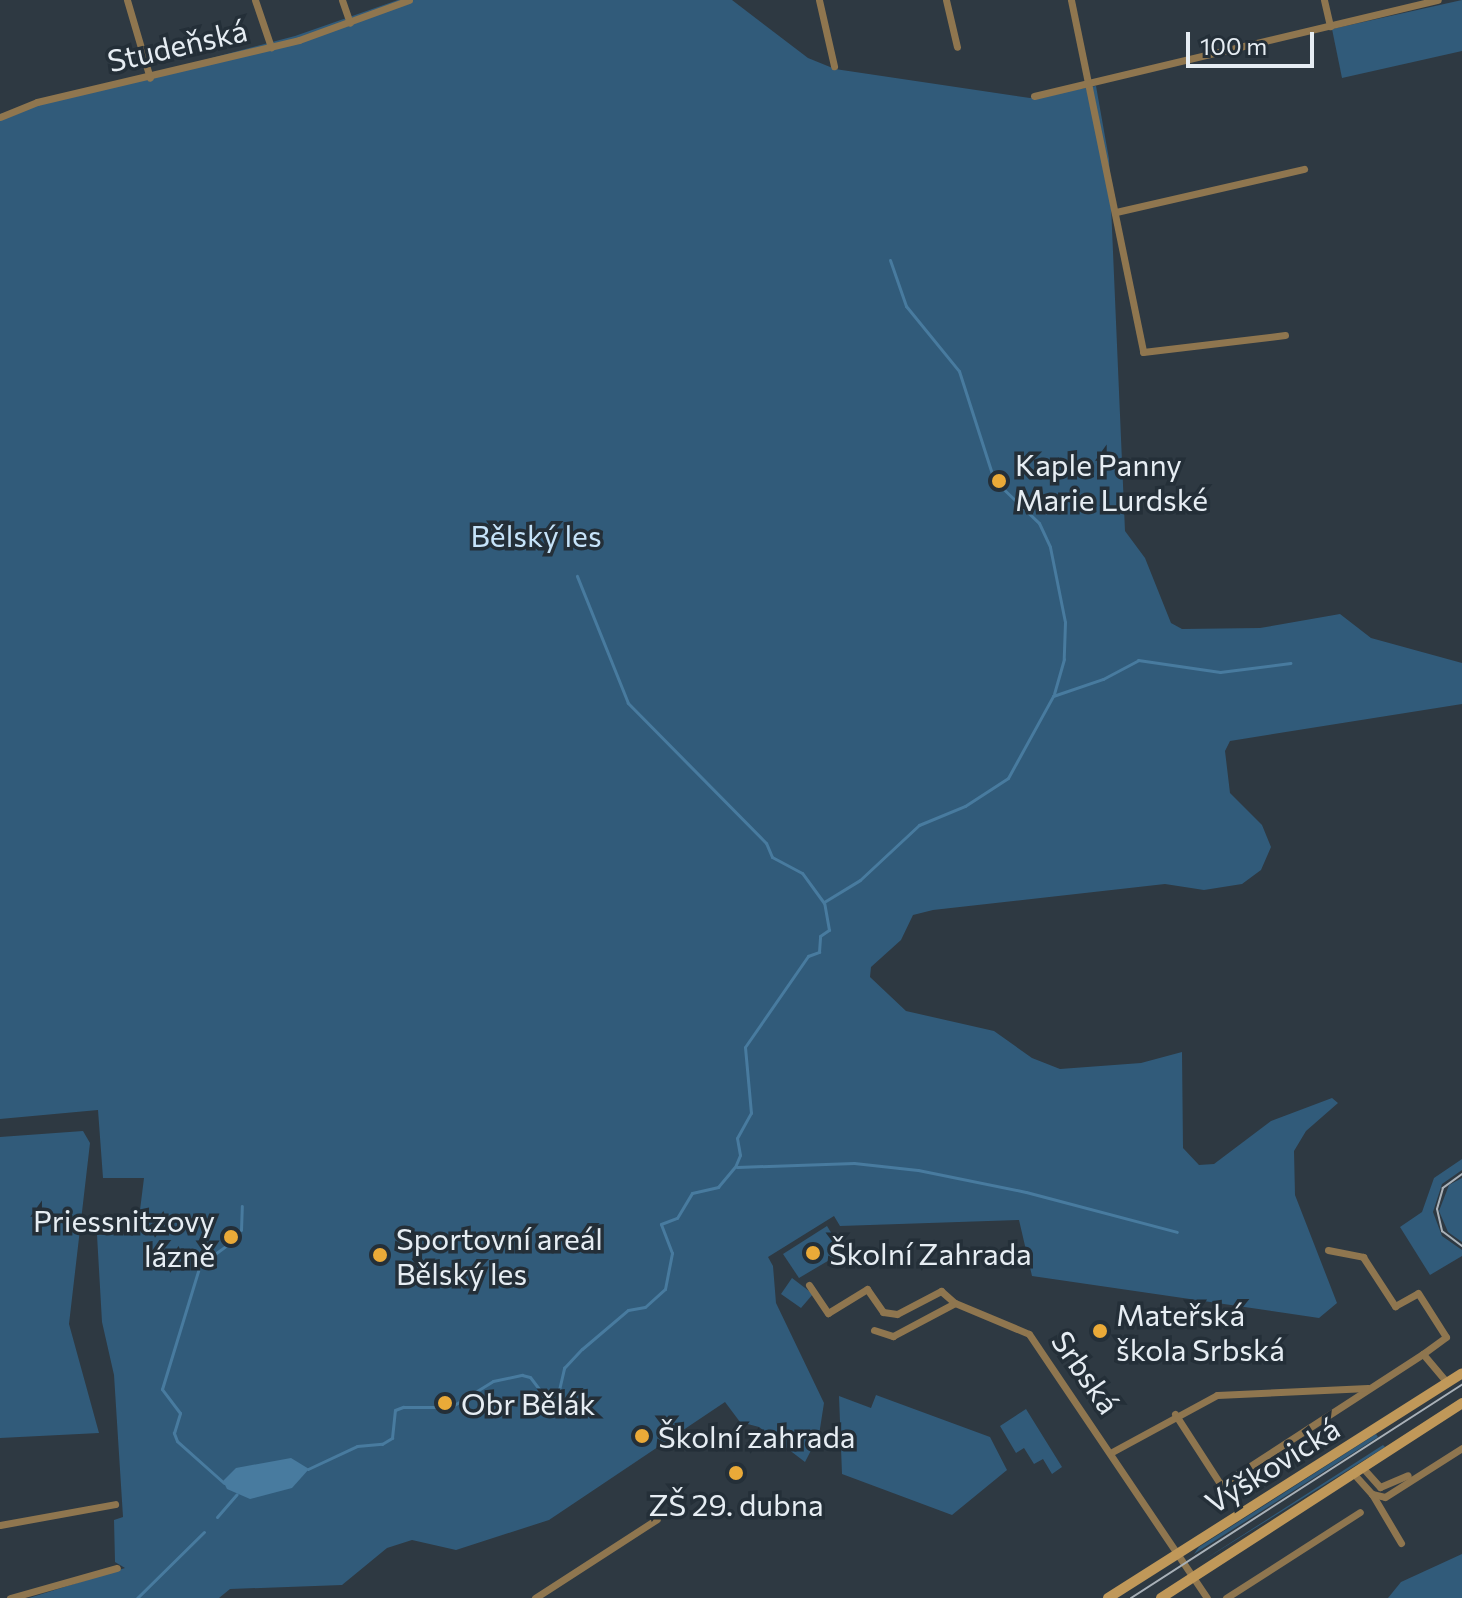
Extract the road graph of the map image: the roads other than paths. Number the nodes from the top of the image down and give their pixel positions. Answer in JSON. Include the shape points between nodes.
{"nodes":[{"id":1,"x":127,"y":0,"type":"edge"},
{"id":2,"x":255,"y":0,"type":"edge"},
{"id":3,"x":342,"y":0,"type":"edge"},
{"id":4,"x":409,"y":0,"type":"edge"},
{"id":5,"x":819,"y":0,"type":"edge"},
{"id":6,"x":946,"y":0,"type":"edge"},
{"id":7,"x":1071,"y":0,"type":"edge"},
{"id":8,"x":1324,"y":0,"type":"edge"},
{"id":9,"x":1438,"y":0,"type":"edge"},
{"id":10,"x":350,"y":23,"type":"junction"},
{"id":11,"x":1330,"y":26,"type":"junction"},
{"id":12,"x":271,"y":47,"type":"junction"},
{"id":13,"x":957,"y":47,"type":"dead end"},
{"id":14,"x":834,"y":66,"type":"dead end"},
{"id":15,"x":150,"y":78,"type":"junction"},
{"id":16,"x":1092,"y":84,"type":"junction"},
{"id":17,"x":1034,"y":96,"type":"dead end"},
{"id":18,"x":0,"y":117,"type":"edge"},
{"id":19,"x":1304,"y":169,"type":"dead end"},
{"id":20,"x":1116,"y":212,"type":"junction"},
{"id":21,"x":1285,"y":335,"type":"dead end"},
{"id":22,"x":1328,"y":1250,"type":"dead end"},
{"id":23,"x":809,"y":1285,"type":"dead end"},
{"id":24,"x":955,"y":1303,"type":"junction"},
{"id":25,"x":874,"y":1330,"type":"dead end"},
{"id":26,"x":1423,"y":1354,"type":"junction"},
{"id":27,"x":1462,"y":1373,"type":"edge"},
{"id":28,"x":1447,"y":1383,"type":"junction"},
{"id":29,"x":1370,"y":1388,"type":"junction"},
{"id":30,"x":1462,"y":1403,"type":"edge"},
{"id":31,"x":1175,"y":1414,"type":"junction"},
{"id":32,"x":1462,"y":1448,"type":"edge"},
{"id":33,"x":1112,"y":1452,"type":"junction"},
{"id":34,"x":1358,"y":1470,"type":"junction"},
{"id":35,"x":1408,"y":1475,"type":"dead end"},
{"id":36,"x":1372,"y":1494,"type":"junction"},
{"id":37,"x":115,"y":1504,"type":"dead end"},
{"id":38,"x":1360,"y":1512,"type":"dead end"},
{"id":39,"x":657,"y":1519,"type":"dead end"},
{"id":40,"x":0,"y":1525,"type":"edge"},
{"id":41,"x":1401,"y":1543,"type":"dead end"},
{"id":42,"x":1178,"y":1553,"type":"junction"},
{"id":43,"x":117,"y":1568,"type":"dead end"},
{"id":44,"x":1194,"y":1577,"type":"junction"},
{"id":45,"x":10,"y":1598,"type":"edge"},
{"id":46,"x":535,"y":1598,"type":"edge"},
{"id":47,"x":1108,"y":1598,"type":"edge"},
{"id":48,"x":1161,"y":1598,"type":"edge"},
{"id":49,"x":1207,"y":1598,"type":"edge"},
{"id":50,"x":1226,"y":1598,"type":"edge"}],
"edges":[{"from":1,"to":15,"type":"street"},
{"from":2,"to":12,"type":"street"},
{"from":3,"to":10,"type":"street"},
{"from":4,"to":10,"type":"street","name":"Studeňská"},
{"from":5,"to":14,"type":"street"},
{"from":6,"to":13,"type":"street"},
{"from":7,"to":16,"type":"street"},
{"from":8,"to":11,"type":"street"},
{"from":9,"to":11,"type":"street"},
{"from":10,"to":12,"type":"street","name":"Studeňská"},
{"from":11,"to":16,"type":"street"},
{"from":12,"to":15,"type":"street","name":"Studeňská"},
{"from":15,"to":18,"type":"street","name":"Studeňská","via":[[37,102]]},
{"from":16,"to":17,"type":"street"},
{"from":16,"to":20,"type":"street"},
{"from":19,"to":20,"type":"street"},
{"from":20,"to":21,"type":"street","via":[[1135,325],[1146,355]]},
{"from":22,"to":26,"type":"street","via":[[1363,1257],[1395,1306],[1418,1293],[1446,1337]]},
{"from":23,"to":24,"type":"street","name":"Srbská","via":[[828,1313],[867,1289],[883,1312],[897,1314],[941,1291]]},
{"from":24,"to":25,"type":"street","via":[[893,1336]]},
{"from":24,"to":33,"type":"street","name":"Srbská","via":[[1019,1328],[1040,1344]]},
{"from":26,"to":28,"type":"street"},
{"from":26,"to":29,"type":"street"},
{"from":27,"to":28,"type":"street","name":"Výškovická"},
{"from":28,"to":42,"type":"street","name":"Výškovická"},
{"from":29,"to":31,"type":"street","via":[[1217,1395]]},
{"from":29,"to":31,"type":"street","via":[[1221,1485]]},
{"from":30,"to":34,"type":"street","name":"Výškovická"},
{"from":31,"to":33,"type":"street"},
{"from":32,"to":36,"type":"street","via":[[1385,1497]]},
{"from":33,"to":42,"type":"street","name":"Srbská"},
{"from":34,"to":35,"type":"street","name":"Výškovická","via":[[1380,1487]]},
{"from":34,"to":36,"type":"street","name":"Výškovická"},
{"from":34,"to":44,"type":"street","name":"Výškovická"},
{"from":36,"to":41,"type":"street","name":"Výškovická"},
{"from":37,"to":40,"type":"street"},
{"from":38,"to":50,"type":"street"},
{"from":39,"to":46,"type":"street"},
{"from":42,"to":44,"type":"street","name":"Srbská"},
{"from":42,"to":47,"type":"street","name":"Výškovická"},
{"from":43,"to":45,"type":"street"},
{"from":44,"to":48,"type":"street","name":"Výškovická"},
{"from":44,"to":49,"type":"street","name":"Srbská"}]}
